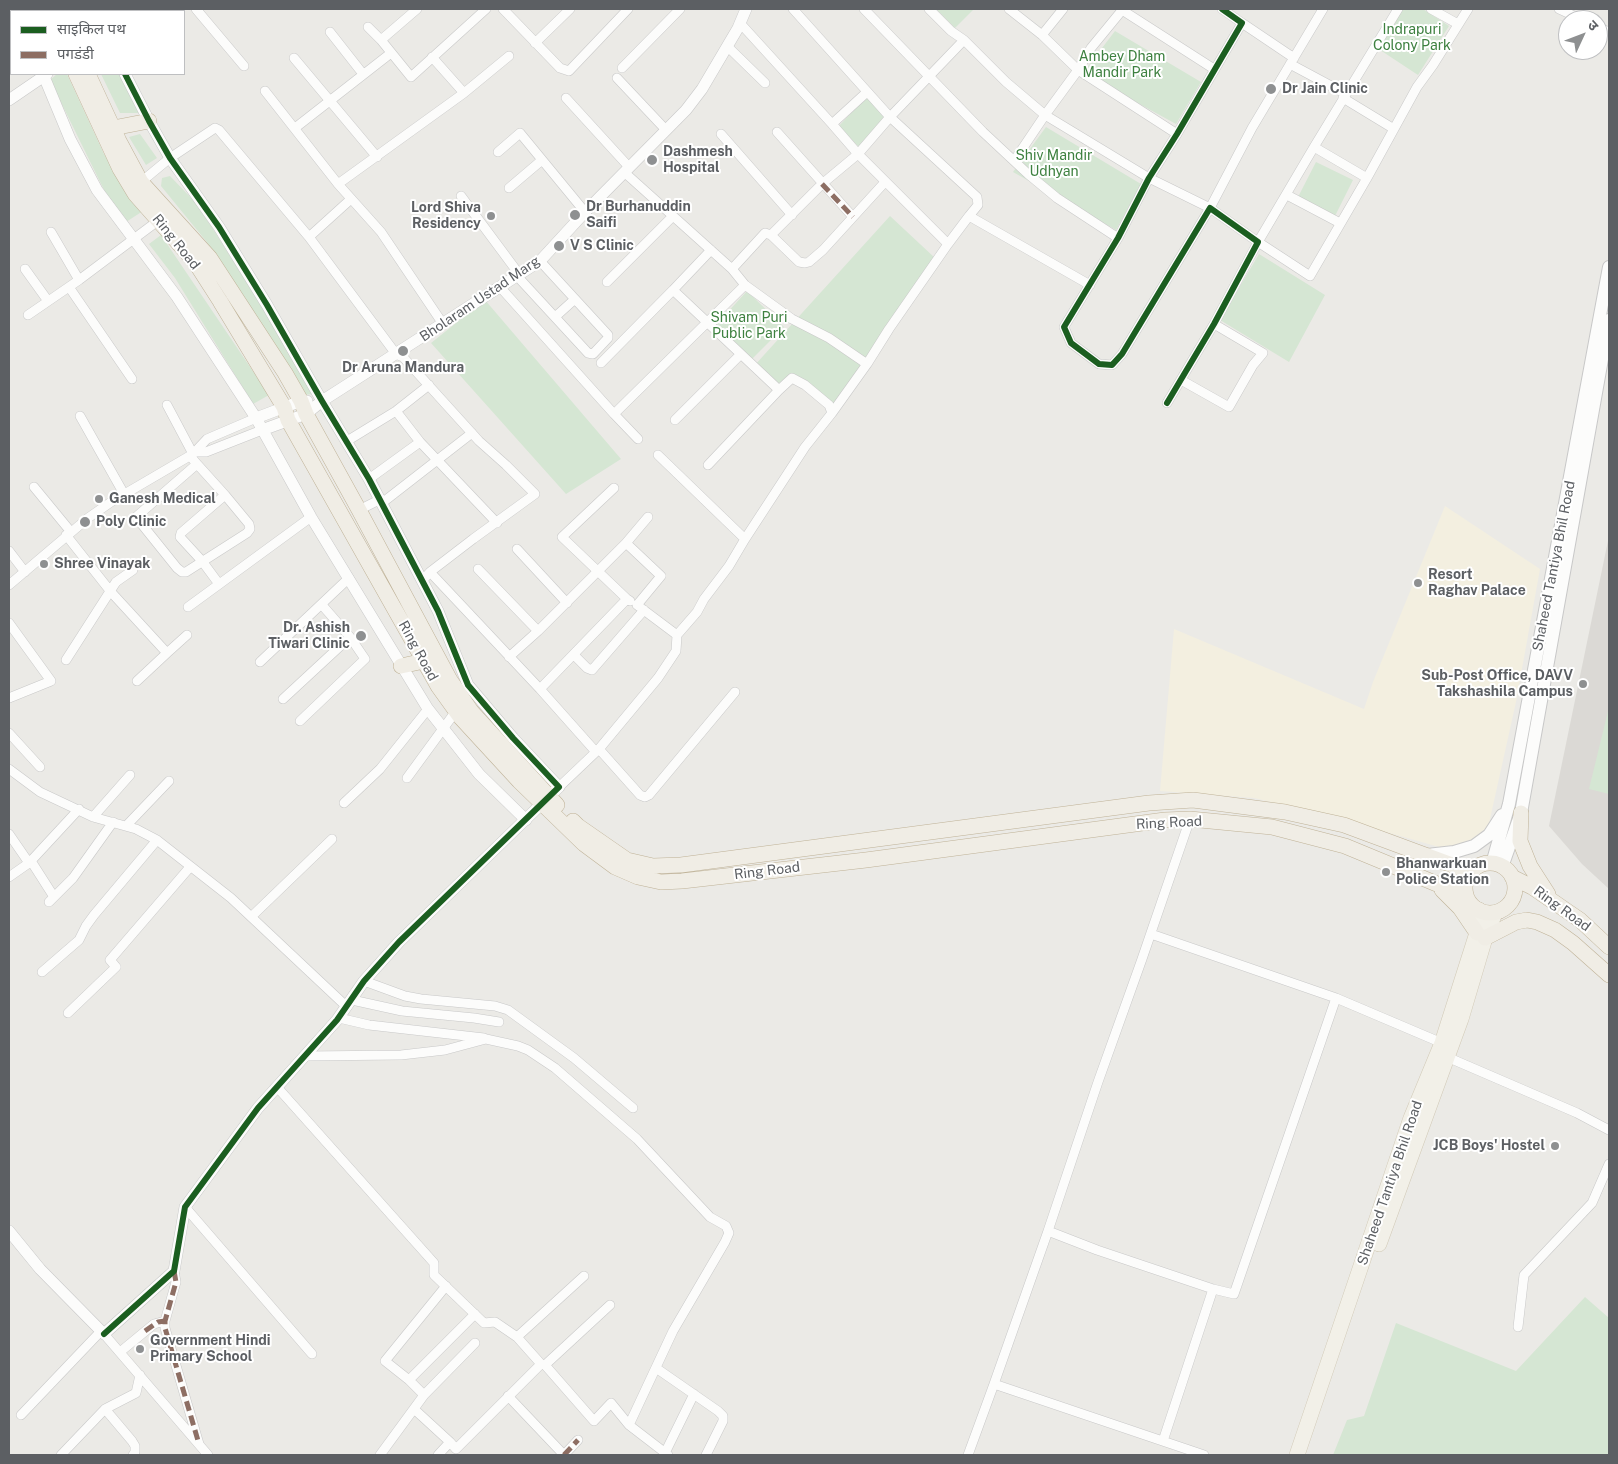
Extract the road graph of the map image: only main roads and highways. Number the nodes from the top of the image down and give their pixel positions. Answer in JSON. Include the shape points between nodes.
{"nodes":[{"id":1,"x":76,"y":75,"type":"edge"},
{"id":2,"x":88,"y":75,"type":"edge"},
{"id":3,"x":149,"y":121,"type":"road end"},
{"id":4,"x":113,"y":128,"type":"junction"},
{"id":5,"x":1609,"y":267,"type":"edge"},
{"id":6,"x":1609,"y":320,"type":"edge"},
{"id":7,"x":1545,"y":642,"type":"junction"},
{"id":8,"x":424,"y":661,"type":"junction"},
{"id":9,"x":401,"y":666,"type":"road end"},
{"id":10,"x":550,"y":796,"type":"junction"},
{"id":11,"x":1515,"y":808,"type":"junction"},
{"id":12,"x":1427,"y":855,"type":"junction"},
{"id":13,"x":1502,"y":869,"type":"junction"},
{"id":14,"x":1471,"y":872,"type":"junction"},
{"id":15,"x":1433,"y":882,"type":"junction"},
{"id":16,"x":1466,"y":896,"type":"junction"},
{"id":17,"x":1552,"y":900,"type":"junction"},
{"id":18,"x":1479,"y":910,"type":"junction"},
{"id":19,"x":1500,"y":910,"type":"junction"},
{"id":20,"x":1481,"y":936,"type":"junction"},
{"id":21,"x":1609,"y":947,"type":"edge"},
{"id":22,"x":1609,"y":974,"type":"edge"},
{"id":23,"x":1444,"y":1050,"type":"junction"},
{"id":24,"x":1298,"y":1455,"type":"edge"},
{"id":25,"x":1306,"y":1455,"type":"edge"}],
"edges":[{"from":1,"to":8,"type":"highway","name":"Ring Road","via":[[120,169],[135,194],[195,262],[286,414]]},
{"from":2,"to":4,"type":"highway","name":"Ring Road"},
{"from":3,"to":4,"type":"highway"},
{"from":4,"to":10,"type":"highway","name":"Ring Road","via":[[141,182],[210,258],[285,373],[450,680],[471,711]]},
{"from":5,"to":7,"type":"main road","name":"Shaheed Tantiya Bhil Road"},
{"from":6,"to":7,"type":"main road"},
{"from":7,"to":11,"type":"main road"},
{"from":8,"to":9,"type":"highway"},
{"from":8,"to":10,"type":"highway","name":"Ring Road","via":[[456,711],[519,781]]},
{"from":10,"to":12,"type":"highway","name":"Ring Road","via":[[578,826],[627,860],[653,866],[1193,800],[1285,812],[1344,825]]},
{"from":10,"to":15,"type":"highway","name":"Ring Road","via":[[584,844],[615,867],[661,882],[1190,819],[1272,827],[1344,846]]},
{"from":11,"to":12,"type":"main road","via":[[1474,846]]},
{"from":11,"to":13,"type":"main road"},
{"from":11,"to":17,"type":"highway","via":[[1520,841],[1530,866]]},
{"from":12,"to":14,"type":"highway","name":"Ring Road"},
{"from":13,"to":14,"type":"highway","via":[[1481,865]]},
{"from":13,"to":17,"type":"highway","name":"Ring Road"},
{"from":13,"to":19,"type":"highway","via":[[1514,893],[1510,903]]},
{"from":14,"to":16,"type":"highway","via":[[1466,883]]},
{"from":15,"to":16,"type":"highway","name":"Ring Road"},
{"from":15,"to":20,"type":"highway","via":[[1460,908]]},
{"from":16,"to":18,"type":"highway"},
{"from":17,"to":21,"type":"highway","name":"Ring Road"},
{"from":18,"to":19,"type":"highway","via":[[1488,913]]},
{"from":18,"to":20,"type":"main road","name":"Shaheed Tantiya Bhil Road"},
{"from":19,"to":20,"type":"main road","name":"Shaheed Tantiya Bhil Road"},
{"from":19,"to":22,"type":"highway","name":"Ring Road","via":[[1534,916],[1558,929],[1587,949]]},
{"from":20,"to":22,"type":"highway","via":[[1516,922],[1537,922],[1573,943]]},
{"from":20,"to":23,"type":"main road","name":"Shaheed Tantiya Bhil Road","via":[[1461,1019]]},
{"from":23,"to":24,"type":"main road","name":"Shaheed Tantiya Bhil Road","via":[[1411,1118]]},
{"from":23,"to":25,"type":"main road","name":"Shaheed Tantiya Bhil Road"}]}
